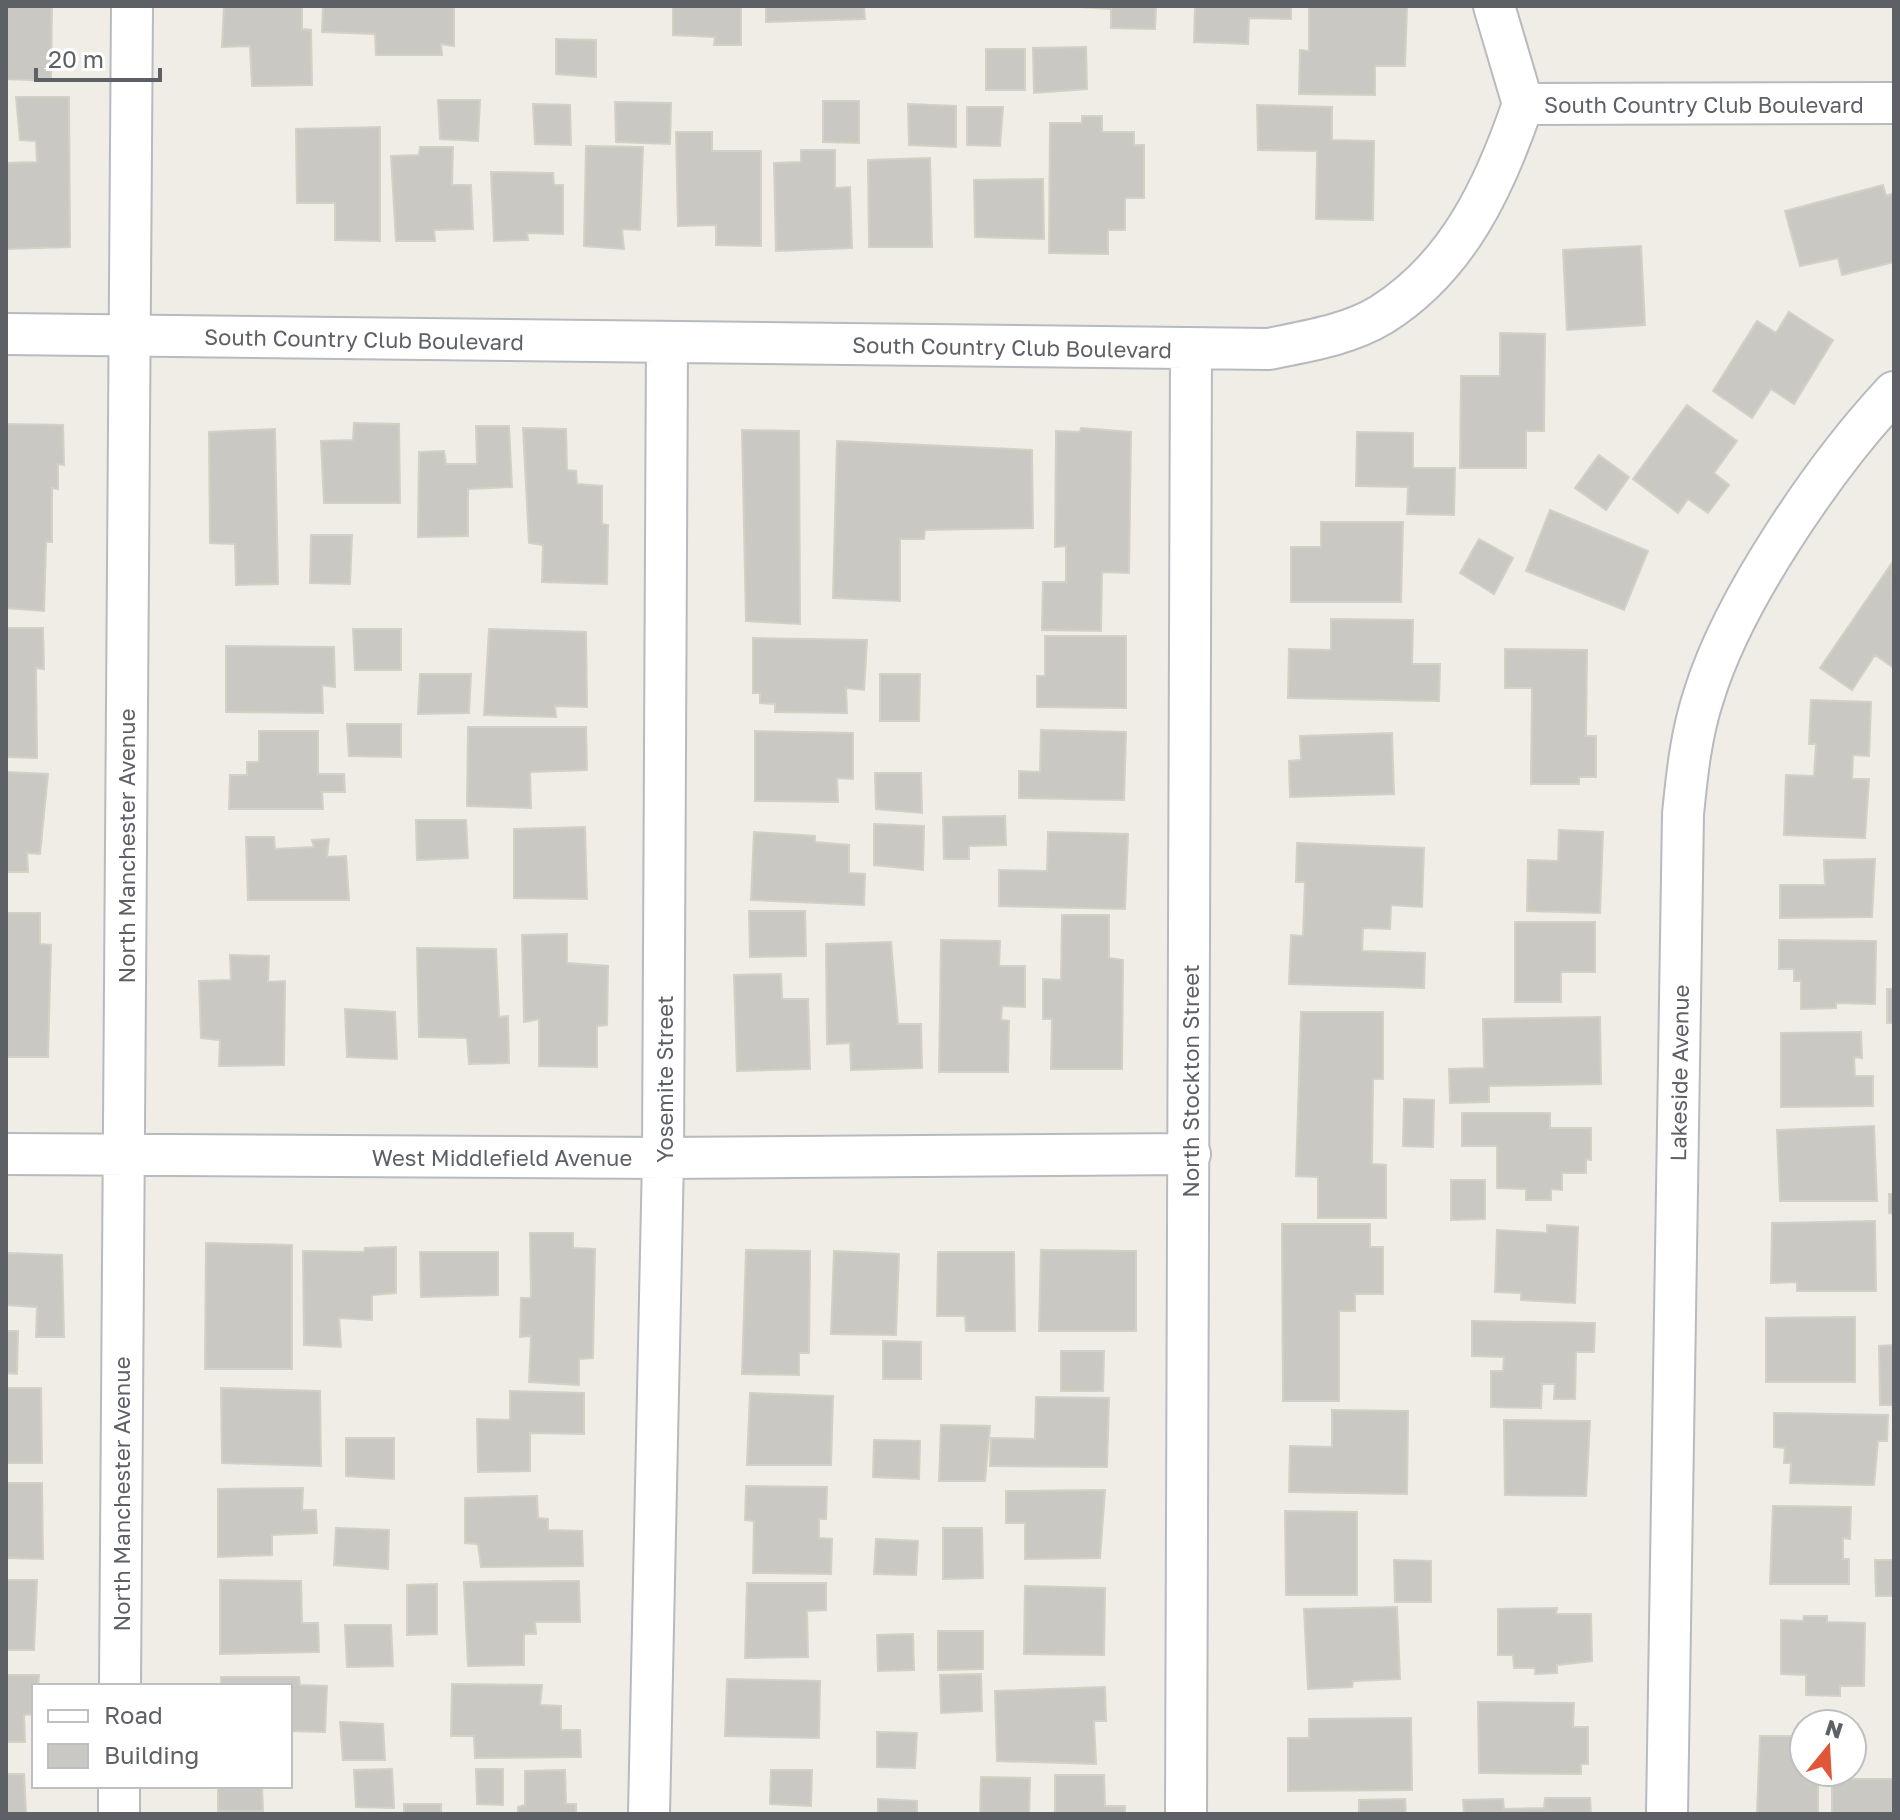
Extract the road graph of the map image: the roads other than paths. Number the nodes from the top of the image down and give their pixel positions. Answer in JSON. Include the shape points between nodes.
{"nodes":[{"id":1,"x":132,"y":6,"type":"edge"},
{"id":2,"x":1494,"y":6,"type":"edge"},
{"id":3,"x":1894,"y":103,"type":"edge"},
{"id":4,"x":1523,"y":104,"type":"junction"},
{"id":5,"x":6,"y":334,"type":"edge"},
{"id":6,"x":129,"y":334,"type":"junction"},
{"id":7,"x":667,"y":344,"type":"junction"},
{"id":8,"x":1191,"y":349,"type":"junction"},
{"id":9,"x":1894,"y":392,"type":"edge"},
{"id":10,"x":6,"y":1154,"type":"edge"},
{"id":11,"x":123,"y":1154,"type":"junction"},
{"id":12,"x":1190,"y":1154,"type":"junction"},
{"id":13,"x":663,"y":1158,"type":"junction"},
{"id":14,"x":120,"y":1684,"type":"edge"},
{"id":15,"x":119,"y":1788,"type":"edge"},
{"id":16,"x":119,"y":1814,"type":"edge"},
{"id":17,"x":649,"y":1814,"type":"edge"},
{"id":18,"x":1186,"y":1814,"type":"edge"},
{"id":19,"x":1667,"y":1814,"type":"edge"}],
"edges":[{"from":1,"to":6,"type":"street","name":"North Manchester Avenue"},
{"from":2,"to":4,"type":"street"},
{"from":3,"to":4,"type":"street","name":"South Country Club Boulevard"},
{"from":4,"to":8,"type":"street","name":"South Country Club Boulevard","via":[[1502,165],[1466,233],[1430,276],[1380,315],[1328,337],[1269,349]]},
{"from":5,"to":6,"type":"street","name":"South Country Club Boulevard"},
{"from":6,"to":7,"type":"street","name":"South Country Club Boulevard"},
{"from":6,"to":11,"type":"street","name":"North Manchester Avenue"},
{"from":7,"to":8,"type":"street","name":"South Country Club Boulevard"},
{"from":7,"to":13,"type":"street","name":"Yosemite Street"},
{"from":8,"to":12,"type":"street","name":"North Stockton Street"},
{"from":9,"to":19,"type":"street","name":"Lakeside Avenue","via":[[1783,538],[1722,645],[1691,745],[1683,814]]},
{"from":10,"to":11,"type":"street","name":"West Middlefield Avenue"},
{"from":11,"to":13,"type":"street","name":"West Middlefield Avenue"},
{"from":11,"to":14,"type":"street","name":"North Manchester Avenue"},
{"from":12,"to":13,"type":"street","name":"West Middlefield Avenue"},
{"from":12,"to":18,"type":"street","name":"North Stockton Street"},
{"from":13,"to":17,"type":"street","name":"Yosemite Street"},
{"from":15,"to":16,"type":"street"}]}
